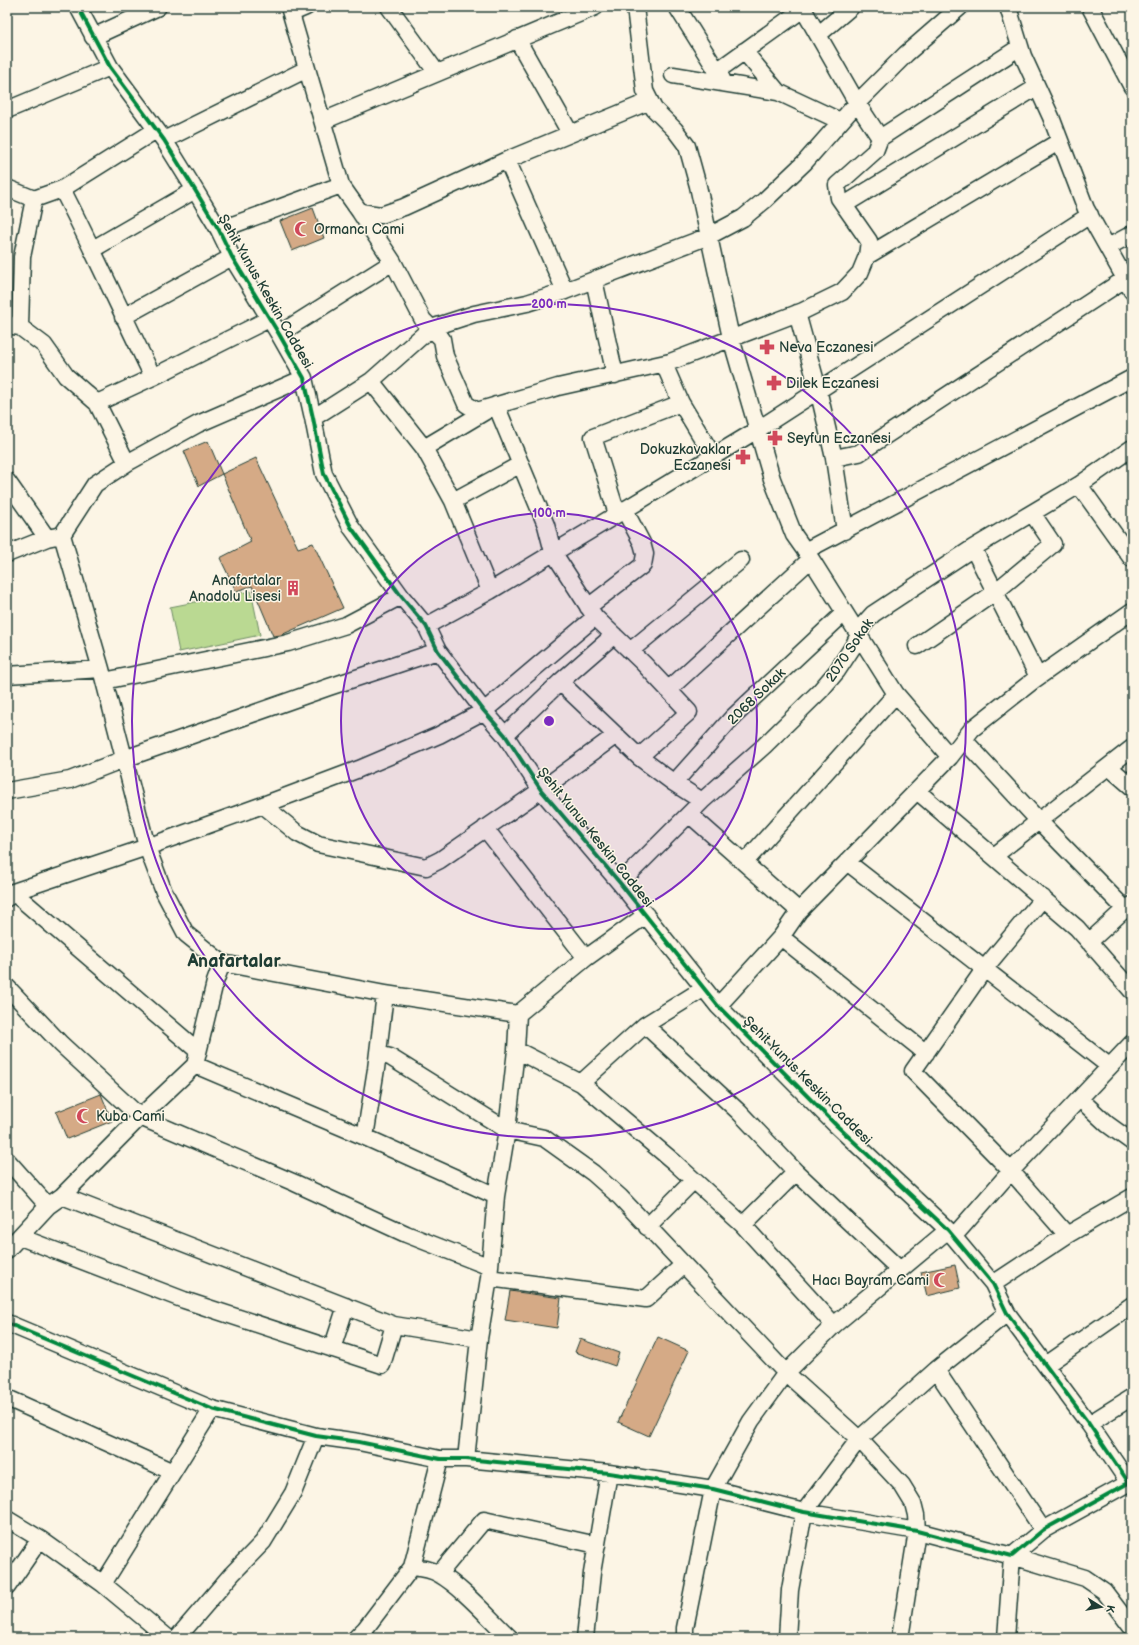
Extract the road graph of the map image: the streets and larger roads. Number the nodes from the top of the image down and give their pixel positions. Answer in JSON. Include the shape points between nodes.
{"nodes":[{"id":1,"x":78,"y":7,"type":"edge"},
{"id":2,"x":158,"y":7,"type":"edge"},
{"id":3,"x":306,"y":7,"type":"edge"},
{"id":4,"x":389,"y":7,"type":"edge"},
{"id":5,"x":595,"y":7,"type":"edge"},
{"id":6,"x":635,"y":7,"type":"edge"},
{"id":7,"x":677,"y":7,"type":"edge"},
{"id":8,"x":851,"y":7,"type":"edge"},
{"id":9,"x":960,"y":7,"type":"edge"},
{"id":10,"x":1008,"y":7,"type":"edge"},
{"id":11,"x":1090,"y":7,"type":"edge"},
{"id":12,"x":803,"y":8,"type":"edge"},
{"id":13,"x":290,"y":10,"type":"edge"},
{"id":14,"x":818,"y":35,"type":"junction"},
{"id":15,"x":94,"y":37,"type":"junction"},
{"id":16,"x":517,"y":40,"type":"junction"},
{"id":17,"x":1020,"y":47,"type":"junction"},
{"id":18,"x":744,"y":51,"type":"junction"},
{"id":19,"x":110,"y":67,"type":"junction"},
{"id":20,"x":307,"y":69,"type":"junction"},
{"id":21,"x":437,"y":73,"type":"junction"},
{"id":22,"x":673,"y":75,"type":"dead end"},
{"id":23,"x":721,"y":77,"type":"junction"},
{"id":24,"x":1037,"y":87,"type":"junction"},
{"id":25,"x":1132,"y":87,"type":"edge"},
{"id":26,"x":778,"y":92,"type":"junction"},
{"id":27,"x":650,"y":101,"type":"junction"},
{"id":28,"x":857,"y":102,"type":"junction"},
{"id":29,"x":7,"y":110,"type":"edge"},
{"id":30,"x":323,"y":121,"type":"junction"},
{"id":31,"x":840,"y":121,"type":"junction"},
{"id":32,"x":570,"y":134,"type":"junction"},
{"id":33,"x":160,"y":135,"type":"junction"},
{"id":34,"x":880,"y":138,"type":"junction"},
{"id":35,"x":1060,"y":141,"type":"junction"},
{"id":36,"x":507,"y":160,"type":"junction"},
{"id":37,"x":341,"y":185,"type":"junction"},
{"id":38,"x":8,"y":186,"type":"edge"},
{"id":39,"x":62,"y":189,"type":"junction"},
{"id":40,"x":195,"y":190,"type":"junction"},
{"id":41,"x":34,"y":199,"type":"junction"},
{"id":42,"x":844,"y":205,"type":"junction"},
{"id":43,"x":360,"y":212,"type":"junction"},
{"id":44,"x":1090,"y":215,"type":"junction"},
{"id":45,"x":219,"y":230,"type":"junction"},
{"id":46,"x":1132,"y":234,"type":"edge"},
{"id":47,"x":709,"y":236,"type":"junction"},
{"id":48,"x":1108,"y":247,"type":"junction"},
{"id":49,"x":93,"y":249,"type":"junction"},
{"id":50,"x":867,"y":256,"type":"junction"},
{"id":51,"x":232,"y":258,"type":"junction"},
{"id":52,"x":393,"y":262,"type":"junction"},
{"id":53,"x":594,"y":280,"type":"junction"},
{"id":54,"x":1128,"y":285,"type":"edge"},
{"id":55,"x":565,"y":291,"type":"junction"},
{"id":56,"x":797,"y":313,"type":"junction"},
{"id":57,"x":123,"y":317,"type":"junction"},
{"id":58,"x":269,"y":319,"type":"junction"},
{"id":59,"x":14,"y":326,"type":"edge"},
{"id":60,"x":431,"y":328,"type":"junction"},
{"id":61,"x":279,"y":334,"type":"junction"},
{"id":62,"x":731,"y":338,"type":"junction"},
{"id":63,"x":664,"y":364,"type":"junction"},
{"id":64,"x":615,"y":374,"type":"junction"},
{"id":65,"x":153,"y":377,"type":"junction"},
{"id":66,"x":304,"y":378,"type":"junction"},
{"id":67,"x":1132,"y":378,"type":"edge"},
{"id":68,"x":371,"y":381,"type":"junction"},
{"id":69,"x":818,"y":389,"type":"junction"},
{"id":70,"x":681,"y":402,"type":"junction"},
{"id":71,"x":97,"y":403,"type":"junction"},
{"id":72,"x":496,"y":405,"type":"junction"},
{"id":73,"x":313,"y":418,"type":"junction"},
{"id":74,"x":757,"y":430,"type":"junction"},
{"id":75,"x":424,"y":448,"type":"junction"},
{"id":76,"x":1132,"y":448,"type":"edge"},
{"id":77,"x":713,"y":456,"type":"junction"},
{"id":78,"x":834,"y":458,"type":"junction"},
{"id":79,"x":127,"y":462,"type":"junction"},
{"id":80,"x":521,"y":464,"type":"junction"},
{"id":81,"x":7,"y":481,"type":"edge"},
{"id":82,"x":1078,"y":485,"type":"junction"},
{"id":83,"x":453,"y":501,"type":"junction"},
{"id":84,"x":620,"y":512,"type":"junction"},
{"id":85,"x":1032,"y":513,"type":"junction"},
{"id":86,"x":845,"y":531,"type":"junction"},
{"id":87,"x":54,"y":537,"type":"junction"},
{"id":88,"x":973,"y":548,"type":"junction"},
{"id":89,"x":553,"y":552,"type":"junction"},
{"id":90,"x":7,"y":554,"type":"edge"},
{"id":91,"x":808,"y":555,"type":"junction"},
{"id":92,"x":1132,"y":559,"type":"edge"},
{"id":93,"x":741,"y":560,"type":"dead end"},
{"id":94,"x":490,"y":591,"type":"junction"},
{"id":95,"x":994,"y":593,"type":"junction"},
{"id":96,"x":401,"y":596,"type":"junction"},
{"id":97,"x":1132,"y":611,"type":"edge"},
{"id":98,"x":591,"y":612,"type":"junction"},
{"id":99,"x":844,"y":613,"type":"junction"},
{"id":100,"x":426,"y":626,"type":"junction"},
{"id":101,"x":858,"y":634,"type":"junction"},
{"id":102,"x":614,"y":635,"type":"junction"},
{"id":103,"x":917,"y":646,"type":"dead end"},
{"id":104,"x":438,"y":651,"type":"junction"},
{"id":105,"x":630,"y":651,"type":"junction"},
{"id":106,"x":7,"y":675,"type":"edge"},
{"id":107,"x":103,"y":675,"type":"junction"},
{"id":108,"x":1038,"y":677,"type":"junction"},
{"id":109,"x":560,"y":682,"type":"junction"},
{"id":110,"x":668,"y":690,"type":"junction"},
{"id":111,"x":896,"y":694,"type":"junction"},
{"id":112,"x":484,"y":711,"type":"junction"},
{"id":113,"x":505,"y":735,"type":"junction"},
{"id":114,"x":616,"y":735,"type":"junction"},
{"id":115,"x":964,"y":740,"type":"junction"},
{"id":116,"x":1132,"y":748,"type":"edge"},
{"id":117,"x":639,"y":757,"type":"junction"},
{"id":118,"x":950,"y":757,"type":"junction"},
{"id":119,"x":124,"y":759,"type":"junction"},
{"id":120,"x":1108,"y":767,"type":"junction"},
{"id":121,"x":674,"y":783,"type":"junction"},
{"id":122,"x":1132,"y":787,"type":"edge"},
{"id":123,"x":541,"y":790,"type":"junction"},
{"id":124,"x":7,"y":791,"type":"edge"},
{"id":125,"x":917,"y":791,"type":"junction"},
{"id":126,"x":702,"y":801,"type":"junction"},
{"id":127,"x":263,"y":805,"type":"junction"},
{"id":128,"x":690,"y":814,"type":"junction"},
{"id":129,"x":1039,"y":821,"type":"junction"},
{"id":130,"x":485,"y":828,"type":"junction"},
{"id":131,"x":147,"y":847,"type":"junction"},
{"id":132,"x":994,"y":856,"type":"junction"},
{"id":133,"x":745,"y":862,"type":"junction"},
{"id":134,"x":847,"y":862,"type":"junction"},
{"id":135,"x":620,"y":883,"type":"junction"},
{"id":136,"x":9,"y":895,"type":"edge"},
{"id":137,"x":1043,"y":898,"type":"junction"},
{"id":138,"x":1129,"y":907,"type":"edge"},
{"id":139,"x":799,"y":911,"type":"junction"},
{"id":140,"x":646,"y":915,"type":"junction"},
{"id":141,"x":781,"y":937,"type":"junction"},
{"id":142,"x":1089,"y":942,"type":"junction"},
{"id":143,"x":586,"y":958,"type":"junction"},
{"id":144,"x":222,"y":963,"type":"junction"},
{"id":145,"x":985,"y":968,"type":"junction"},
{"id":146,"x":7,"y":987,"type":"edge"},
{"id":147,"x":703,"y":989,"type":"junction"},
{"id":148,"x":1132,"y":991,"type":"edge"},
{"id":149,"x":385,"y":994,"type":"junction"},
{"id":150,"x":718,"y":1006,"type":"junction"},
{"id":151,"x":518,"y":1014,"type":"junction"},
{"id":152,"x":644,"y":1024,"type":"junction"},
{"id":153,"x":1132,"y":1043,"type":"edge"},
{"id":154,"x":516,"y":1050,"type":"junction"},
{"id":155,"x":926,"y":1053,"type":"junction"},
{"id":156,"x":378,"y":1054,"type":"junction"},
{"id":157,"x":197,"y":1058,"type":"junction"},
{"id":158,"x":1109,"y":1066,"type":"junction"},
{"id":159,"x":581,"y":1083,"type":"junction"},
{"id":160,"x":1080,"y":1099,"type":"junction"},
{"id":161,"x":140,"y":1117,"type":"junction"},
{"id":162,"x":507,"y":1130,"type":"junction"},
{"id":163,"x":365,"y":1137,"type":"junction"},
{"id":164,"x":1132,"y":1142,"type":"edge"},
{"id":165,"x":7,"y":1160,"type":"edge"},
{"id":166,"x":1011,"y":1171,"type":"junction"},
{"id":167,"x":796,"y":1172,"type":"junction"},
{"id":168,"x":694,"y":1180,"type":"junction"},
{"id":169,"x":62,"y":1196,"type":"junction"},
{"id":170,"x":496,"y":1196,"type":"junction"},
{"id":171,"x":1132,"y":1196,"type":"edge"},
{"id":172,"x":48,"y":1206,"type":"junction"},
{"id":173,"x":743,"y":1225,"type":"junction"},
{"id":174,"x":647,"y":1227,"type":"junction"},
{"id":175,"x":951,"y":1233,"type":"junction"},
{"id":176,"x":1067,"y":1235,"type":"junction"},
{"id":177,"x":20,"y":1237,"type":"junction"},
{"id":178,"x":7,"y":1250,"type":"edge"},
{"id":179,"x":683,"y":1265,"type":"junction"},
{"id":180,"x":900,"y":1270,"type":"junction"},
{"id":181,"x":489,"y":1273,"type":"junction"},
{"id":182,"x":993,"y":1284,"type":"junction"},
{"id":183,"x":1132,"y":1305,"type":"edge"},
{"id":184,"x":346,"y":1306,"type":"junction"},
{"id":185,"x":1007,"y":1313,"type":"junction"},
{"id":186,"x":7,"y":1323,"type":"edge"},
{"id":187,"x":394,"y":1324,"type":"junction"},
{"id":188,"x":834,"y":1325,"type":"junction"},
{"id":189,"x":480,"y":1339,"type":"junction"},
{"id":190,"x":332,"y":1349,"type":"junction"},
{"id":191,"x":1046,"y":1366,"type":"junction"},
{"id":192,"x":936,"y":1370,"type":"junction"},
{"id":193,"x":786,"y":1373,"type":"junction"},
{"id":194,"x":1132,"y":1397,"type":"edge"},
{"id":195,"x":7,"y":1398,"type":"edge"},
{"id":196,"x":212,"y":1409,"type":"junction"},
{"id":197,"x":1089,"y":1424,"type":"junction"},
{"id":198,"x":316,"y":1436,"type":"junction"},
{"id":199,"x":858,"y":1440,"type":"junction"},
{"id":200,"x":440,"y":1459,"type":"junction"},
{"id":201,"x":466,"y":1459,"type":"junction"},
{"id":202,"x":173,"y":1472,"type":"junction"},
{"id":203,"x":609,"y":1473,"type":"junction"},
{"id":204,"x":1131,"y":1483,"type":"edge"},
{"id":205,"x":713,"y":1489,"type":"junction"},
{"id":206,"x":804,"y":1512,"type":"junction"},
{"id":207,"x":7,"y":1519,"type":"edge"},
{"id":208,"x":1043,"y":1530,"type":"junction"},
{"id":209,"x":917,"y":1531,"type":"junction"},
{"id":210,"x":40,"y":1539,"type":"junction"},
{"id":211,"x":597,"y":1545,"type":"junction"},
{"id":212,"x":1012,"y":1556,"type":"junction"},
{"id":213,"x":412,"y":1567,"type":"junction"},
{"id":214,"x":439,"y":1574,"type":"junction"},
{"id":215,"x":103,"y":1584,"type":"junction"},
{"id":216,"x":7,"y":1587,"type":"edge"},
{"id":217,"x":1128,"y":1623,"type":"edge"},
{"id":218,"x":364,"y":1635,"type":"edge"},
{"id":219,"x":168,"y":1638,"type":"edge"},
{"id":220,"x":177,"y":1638,"type":"edge"},
{"id":221,"x":510,"y":1638,"type":"edge"},
{"id":222,"x":585,"y":1638,"type":"edge"},
{"id":223,"x":685,"y":1638,"type":"edge"},
{"id":224,"x":787,"y":1638,"type":"edge"},
{"id":225,"x":900,"y":1638,"type":"edge"},
{"id":226,"x":1006,"y":1638,"type":"edge"},
{"id":227,"x":1124,"y":1638,"type":"edge"}],
"edges":[{"from":1,"to":15,"type":"street","name":"Şehit Yunus Keskin Caddesi"},
{"from":2,"to":15,"type":"street"},
{"from":3,"to":13,"type":"street"},
{"from":4,"to":21,"type":"street"},
{"from":5,"to":16,"type":"street"},
{"from":6,"to":27,"type":"street","via":[[645,91]]},
{"from":7,"to":23,"type":"street"},
{"from":8,"to":14,"type":"street"},
{"from":9,"to":28,"type":"street","via":[[906,54]]},
{"from":10,"to":17,"type":"street"},
{"from":11,"to":25,"type":"street"},
{"from":12,"to":14,"type":"street"},
{"from":12,"to":18,"type":"street"},
{"from":13,"to":20,"type":"street"},
{"from":14,"to":28,"type":"street"},
{"from":15,"to":19,"type":"street","name":"Şehit Yunus Keskin Caddesi"},
{"from":16,"to":21,"type":"street"},
{"from":16,"to":32,"type":"street"},
{"from":17,"to":24,"type":"street"},
{"from":17,"to":34,"type":"street"},
{"from":18,"to":23,"type":"street"},
{"from":18,"to":26,"type":"street"},
{"from":19,"to":29,"type":"street"},
{"from":19,"to":33,"type":"street","name":"Şehit Yunus Keskin Caddesi"},
{"from":20,"to":30,"type":"street"},
{"from":20,"to":33,"type":"street"},
{"from":21,"to":30,"type":"street"},
{"from":22,"to":23,"type":"street"},
{"from":23,"to":26,"type":"street"},
{"from":24,"to":35,"type":"street"},
{"from":24,"to":42,"type":"street"},
{"from":26,"to":31,"type":"street"},
{"from":27,"to":32,"type":"street"},
{"from":27,"to":47,"type":"street","via":[[687,146]]},
{"from":28,"to":31,"type":"street"},
{"from":28,"to":34,"type":"street"},
{"from":30,"to":37,"type":"street"},
{"from":31,"to":47,"type":"street","via":[[804,162],[765,200],[742,218]]},
{"from":32,"to":36,"type":"street"},
{"from":33,"to":39,"type":"street"},
{"from":33,"to":40,"type":"street","name":"Şehit Yunus Keskin Caddesi"},
{"from":34,"to":42,"type":"street","via":[[875,151],[836,184],[839,198]]},
{"from":35,"to":44,"type":"street"},
{"from":35,"to":50,"type":"street"},
{"from":36,"to":43,"type":"street","via":[[404,207],[381,215]]},
{"from":36,"to":55,"type":"street"},
{"from":37,"to":43,"type":"street"},
{"from":37,"to":45,"type":"street"},
{"from":38,"to":41,"type":"street"},
{"from":39,"to":41,"type":"street"},
{"from":39,"to":49,"type":"street"},
{"from":40,"to":45,"type":"street","name":"Şehit Yunus Keskin Caddesi"},
{"from":40,"to":49,"type":"street"},
{"from":41,"to":59,"type":"street","via":[[22,257]]},
{"from":42,"to":50,"type":"street","via":[[869,241]]},
{"from":43,"to":52,"type":"street"},
{"from":44,"to":48,"type":"street"},
{"from":44,"to":69,"type":"street"},
{"from":45,"to":51,"type":"street","name":"Şehit Yunus Keskin Caddesi"},
{"from":46,"to":48,"type":"street"},
{"from":47,"to":53,"type":"street"},
{"from":47,"to":62,"type":"street"},
{"from":48,"to":54,"type":"street"},
{"from":49,"to":57,"type":"street"},
{"from":50,"to":56,"type":"street","via":[[860,273],[842,292]]},
{"from":51,"to":57,"type":"street"},
{"from":51,"to":58,"type":"street","name":"Şehit Yunus Keskin Caddesi"},
{"from":52,"to":60,"type":"street","via":[[423,320]]},
{"from":52,"to":61,"type":"street"},
{"from":53,"to":55,"type":"street"},
{"from":53,"to":64,"type":"street"},
{"from":54,"to":78,"type":"street","via":[[859,453]]},
{"from":55,"to":60,"type":"street","via":[[527,303],[474,314]]},
{"from":56,"to":62,"type":"street"},
{"from":56,"to":69,"type":"street"},
{"from":57,"to":65,"type":"street"},
{"from":58,"to":61,"type":"street","name":"Şehit Yunus Keskin Caddesi"},
{"from":58,"to":65,"type":"street"},
{"from":59,"to":71,"type":"street","via":[[44,345],[66,376]]},
{"from":60,"to":68,"type":"street"},
{"from":60,"to":72,"type":"street","via":[[442,339],[445,356],[466,404],[477,411]]},
{"from":61,"to":66,"type":"street","name":"Şehit Yunus Keskin Caddesi"},
{"from":62,"to":63,"type":"street"},
{"from":62,"to":74,"type":"street"},
{"from":63,"to":64,"type":"street"},
{"from":63,"to":70,"type":"street"},
{"from":64,"to":72,"type":"street"},
{"from":65,"to":71,"type":"street"},
{"from":66,"to":73,"type":"street","name":"Şehit Yunus Keskin Caddesi"},
{"from":66,"to":79,"type":"street","via":[[198,424]]},
{"from":67,"to":86,"type":"street"},
{"from":68,"to":73,"type":"street"},
{"from":68,"to":75,"type":"street"},
{"from":69,"to":74,"type":"street"},
{"from":69,"to":78,"type":"street"},
{"from":70,"to":77,"type":"street"},
{"from":70,"to":84,"type":"street","via":[[593,437]]},
{"from":71,"to":79,"type":"street"},
{"from":72,"to":75,"type":"street"},
{"from":72,"to":80,"type":"street"},
{"from":73,"to":96,"type":"street","name":"Şehit Yunus Keskin Caddesi","via":[[324,474],[351,527]]},
{"from":74,"to":77,"type":"street"},
{"from":74,"to":91,"type":"street","via":[[791,528]]},
{"from":75,"to":83,"type":"street"},
{"from":76,"to":82,"type":"street","name":"2070 Sokak"},
{"from":77,"to":84,"type":"street"},
{"from":78,"to":86,"type":"street"},
{"from":79,"to":87,"type":"street","via":[[95,484]]},
{"from":80,"to":83,"type":"street"},
{"from":80,"to":89,"type":"street","via":[[546,525]]},
{"from":81,"to":87,"type":"street"},
{"from":82,"to":85,"type":"street","name":"2070 Sokak"},
{"from":82,"to":92,"type":"street"},
{"from":83,"to":94,"type":"street"},
{"from":84,"to":89,"type":"street"},
{"from":84,"to":98,"type":"street","via":[[642,544],[645,554],[643,565]]},
{"from":85,"to":88,"type":"street","name":"2070 Sokak"},
{"from":85,"to":95,"type":"street","via":[[1053,544]]},
{"from":86,"to":91,"type":"street"},
{"from":87,"to":90,"type":"street"},
{"from":87,"to":107,"type":"street"},
{"from":88,"to":95,"type":"street"},
{"from":88,"to":101,"type":"street","name":"2070 Sokak","via":[[873,614]]},
{"from":89,"to":94,"type":"street"},
{"from":89,"to":98,"type":"street"},
{"from":91,"to":99,"type":"street"},
{"from":91,"to":110,"type":"street"},
{"from":93,"to":105,"type":"street"},
{"from":94,"to":100,"type":"street"},
{"from":95,"to":103,"type":"street"},
{"from":95,"to":108,"type":"street"},
{"from":96,"to":100,"type":"street","name":"Şehit Yunus Keskin Caddesi"},
{"from":96,"to":107,"type":"street","via":[[346,625],[288,643]]},
{"from":97,"to":108,"type":"street"},
{"from":98,"to":102,"type":"street"},
{"from":98,"to":112,"type":"street"},
{"from":99,"to":101,"type":"street"},
{"from":99,"to":121,"type":"street","name":"2068 Sokak","via":[[732,718]]},
{"from":100,"to":104,"type":"street","name":"Şehit Yunus Keskin Caddesi"},
{"from":101,"to":111,"type":"street"},
{"from":101,"to":126,"type":"street","name":"2070 Sokak","via":[[837,671],[820,691],[764,746]]},
{"from":102,"to":105,"type":"street"},
{"from":102,"to":109,"type":"street"},
{"from":104,"to":112,"type":"street","name":"Şehit Yunus Keskin Caddesi"},
{"from":104,"to":119,"type":"street"},
{"from":105,"to":110,"type":"street"},
{"from":106,"to":107,"type":"street"},
{"from":107,"to":119,"type":"street"},
{"from":108,"to":115,"type":"street","via":[[972,729]]},
{"from":109,"to":113,"type":"street"},
{"from":109,"to":114,"type":"street"},
{"from":110,"to":117,"type":"street","via":[[689,712]]},
{"from":111,"to":118,"type":"street"},
{"from":111,"to":133,"type":"street"},
{"from":112,"to":113,"type":"street","name":"Şehit Yunus Keskin Caddesi"},
{"from":112,"to":127,"type":"street","via":[[432,738]]},
{"from":113,"to":123,"type":"street","name":"Şehit Yunus Keskin Caddesi"},
{"from":114,"to":117,"type":"street"},
{"from":114,"to":123,"type":"street"},
{"from":115,"to":118,"type":"street"},
{"from":115,"to":129,"type":"street"},
{"from":116,"to":120,"type":"street"},
{"from":117,"to":121,"type":"street"},
{"from":118,"to":125,"type":"street"},
{"from":119,"to":124,"type":"street","via":[[70,780]]},
{"from":119,"to":131,"type":"street"},
{"from":120,"to":122,"type":"street"},
{"from":120,"to":129,"type":"street"},
{"from":121,"to":126,"type":"street"},
{"from":123,"to":130,"type":"street"},
{"from":123,"to":135,"type":"street","name":"Şehit Yunus Keskin Caddesi"},
{"from":125,"to":132,"type":"street"},
{"from":125,"to":134,"type":"street"},
{"from":126,"to":128,"type":"street","name":"2070 Sokak"},
{"from":127,"to":130,"type":"street","via":[[297,833],[318,844],[426,867]]},
{"from":127,"to":131,"type":"street"},
{"from":128,"to":133,"type":"street"},
{"from":128,"to":135,"type":"street","name":"2070 Sokak"},
{"from":129,"to":132,"type":"street"},
{"from":129,"to":138,"type":"street"},
{"from":130,"to":143,"type":"street"},
{"from":131,"to":136,"type":"street"},
{"from":131,"to":144,"type":"street","via":[[164,892],[186,934]]},
{"from":132,"to":137,"type":"street"},
{"from":133,"to":139,"type":"street"},
{"from":134,"to":139,"type":"street"},
{"from":134,"to":145,"type":"street"},
{"from":135,"to":140,"type":"street","name":"Şehit Yunus Keskin Caddesi"},
{"from":136,"to":157,"type":"street"},
{"from":137,"to":142,"type":"street"},
{"from":137,"to":145,"type":"street"},
{"from":138,"to":142,"type":"street"},
{"from":139,"to":141,"type":"street"},
{"from":140,"to":143,"type":"street"},
{"from":140,"to":147,"type":"street","name":"Şehit Yunus Keskin Caddesi"},
{"from":141,"to":150,"type":"street"},
{"from":141,"to":155,"type":"street"},
{"from":142,"to":148,"type":"street"},
{"from":143,"to":151,"type":"street"},
{"from":144,"to":149,"type":"street"},
{"from":144,"to":157,"type":"street"},
{"from":145,"to":155,"type":"street"},
{"from":145,"to":158,"type":"street"},
{"from":146,"to":161,"type":"street","via":[[61,1044]]},
{"from":147,"to":150,"type":"street","name":"Şehit Yunus Keskin Caddesi"},
{"from":147,"to":152,"type":"street"},
{"from":149,"to":151,"type":"street"},
{"from":149,"to":156,"type":"street"},
{"from":150,"to":175,"type":"street","name":"Şehit Yunus Keskin Caddesi","via":[[836,1125]]},
{"from":151,"to":154,"type":"street"},
{"from":152,"to":159,"type":"street"},
{"from":152,"to":167,"type":"street","via":[[739,1112]]},
{"from":153,"to":158,"type":"street"},
{"from":154,"to":159,"type":"street"},
{"from":154,"to":162,"type":"street"},
{"from":155,"to":166,"type":"street","via":[[913,1071]]},
{"from":156,"to":162,"type":"street","via":[[390,1057]]},
{"from":156,"to":163,"type":"street"},
{"from":157,"to":161,"type":"street"},
{"from":157,"to":163,"type":"street"},
{"from":158,"to":160,"type":"street"},
{"from":159,"to":168,"type":"street"},
{"from":160,"to":164,"type":"street","via":[[1107,1124]]},
{"from":160,"to":166,"type":"street"},
{"from":161,"to":169,"type":"street"},
{"from":161,"to":181,"type":"street","via":[[295,1183]]},
{"from":162,"to":170,"type":"street"},
{"from":162,"to":174,"type":"street","via":[[544,1138],[560,1149],[599,1178]]},
{"from":163,"to":170,"type":"street"},
{"from":165,"to":172,"type":"street"},
{"from":166,"to":175,"type":"street"},
{"from":166,"to":176,"type":"street"},
{"from":167,"to":173,"type":"street"},
{"from":167,"to":180,"type":"street"},
{"from":168,"to":173,"type":"street"},
{"from":168,"to":174,"type":"street"},
{"from":169,"to":172,"type":"street"},
{"from":169,"to":184,"type":"street"},
{"from":170,"to":181,"type":"street"},
{"from":171,"to":176,"type":"street"},
{"from":172,"to":177,"type":"street"},
{"from":173,"to":188,"type":"street"},
{"from":174,"to":179,"type":"street"},
{"from":175,"to":180,"type":"street"},
{"from":175,"to":182,"type":"street","name":"Şehit Yunus Keskin Caddesi"},
{"from":176,"to":182,"type":"street"},
{"from":177,"to":178,"type":"street"},
{"from":177,"to":190,"type":"street","via":[[184,1300]]},
{"from":179,"to":181,"type":"street","via":[[646,1299]]},
{"from":179,"to":193,"type":"street"},
{"from":180,"to":188,"type":"street"},
{"from":181,"to":189,"type":"street"},
{"from":182,"to":185,"type":"street","name":"Şehit Yunus Keskin Caddesi"},
{"from":183,"to":191,"type":"street"},
{"from":184,"to":187,"type":"street"},
{"from":184,"to":190,"type":"street"},
{"from":185,"to":191,"type":"street","name":"Şehit Yunus Keskin Caddesi"},
{"from":185,"to":192,"type":"street"},
{"from":186,"to":196,"type":"street"},
{"from":187,"to":189,"type":"street"},
{"from":187,"to":190,"type":"street","via":[[382,1365]]},
{"from":188,"to":193,"type":"street"},
{"from":189,"to":201,"type":"street"},
{"from":191,"to":197,"type":"street","name":"Şehit Yunus Keskin Caddesi"},
{"from":192,"to":199,"type":"street"},
{"from":192,"to":208,"type":"street"},
{"from":193,"to":199,"type":"street"},
{"from":193,"to":205,"type":"street","via":[[751,1421]]},
{"from":194,"to":197,"type":"street"},
{"from":195,"to":202,"type":"street"},
{"from":196,"to":198,"type":"street"},
{"from":196,"to":202,"type":"street"},
{"from":197,"to":204,"type":"street","name":"Şehit Yunus Keskin Caddesi"},
{"from":198,"to":200,"type":"street"},
{"from":198,"to":220,"type":"street","via":[[293,1493],[263,1542]]},
{"from":199,"to":206,"type":"street"},
{"from":199,"to":209,"type":"street","via":[[902,1485],[913,1503]]},
{"from":200,"to":201,"type":"street"},
{"from":200,"to":213,"type":"street"},
{"from":201,"to":203,"type":"street"},
{"from":202,"to":215,"type":"street"},
{"from":203,"to":205,"type":"street"},
{"from":203,"to":211,"type":"street"},
{"from":204,"to":208,"type":"street"},
{"from":205,"to":206,"type":"street"},
{"from":205,"to":223,"type":"street"},
{"from":206,"to":209,"type":"street"},
{"from":206,"to":224,"type":"street","via":[[790,1590]]},
{"from":207,"to":210,"type":"street"},
{"from":208,"to":212,"type":"street"},
{"from":209,"to":212,"type":"street"},
{"from":209,"to":225,"type":"street"},
{"from":210,"to":215,"type":"street"},
{"from":210,"to":216,"type":"street"},
{"from":211,"to":214,"type":"street","via":[[484,1520]]},
{"from":211,"to":222,"type":"street"},
{"from":212,"to":217,"type":"street","via":[[1085,1578],[1104,1591]]},
{"from":212,"to":226,"type":"street"},
{"from":213,"to":214,"type":"street"},
{"from":213,"to":218,"type":"street"},
{"from":214,"to":221,"type":"street","via":[[457,1587]]},
{"from":215,"to":219,"type":"street"},
{"from":217,"to":227,"type":"street"}]}
